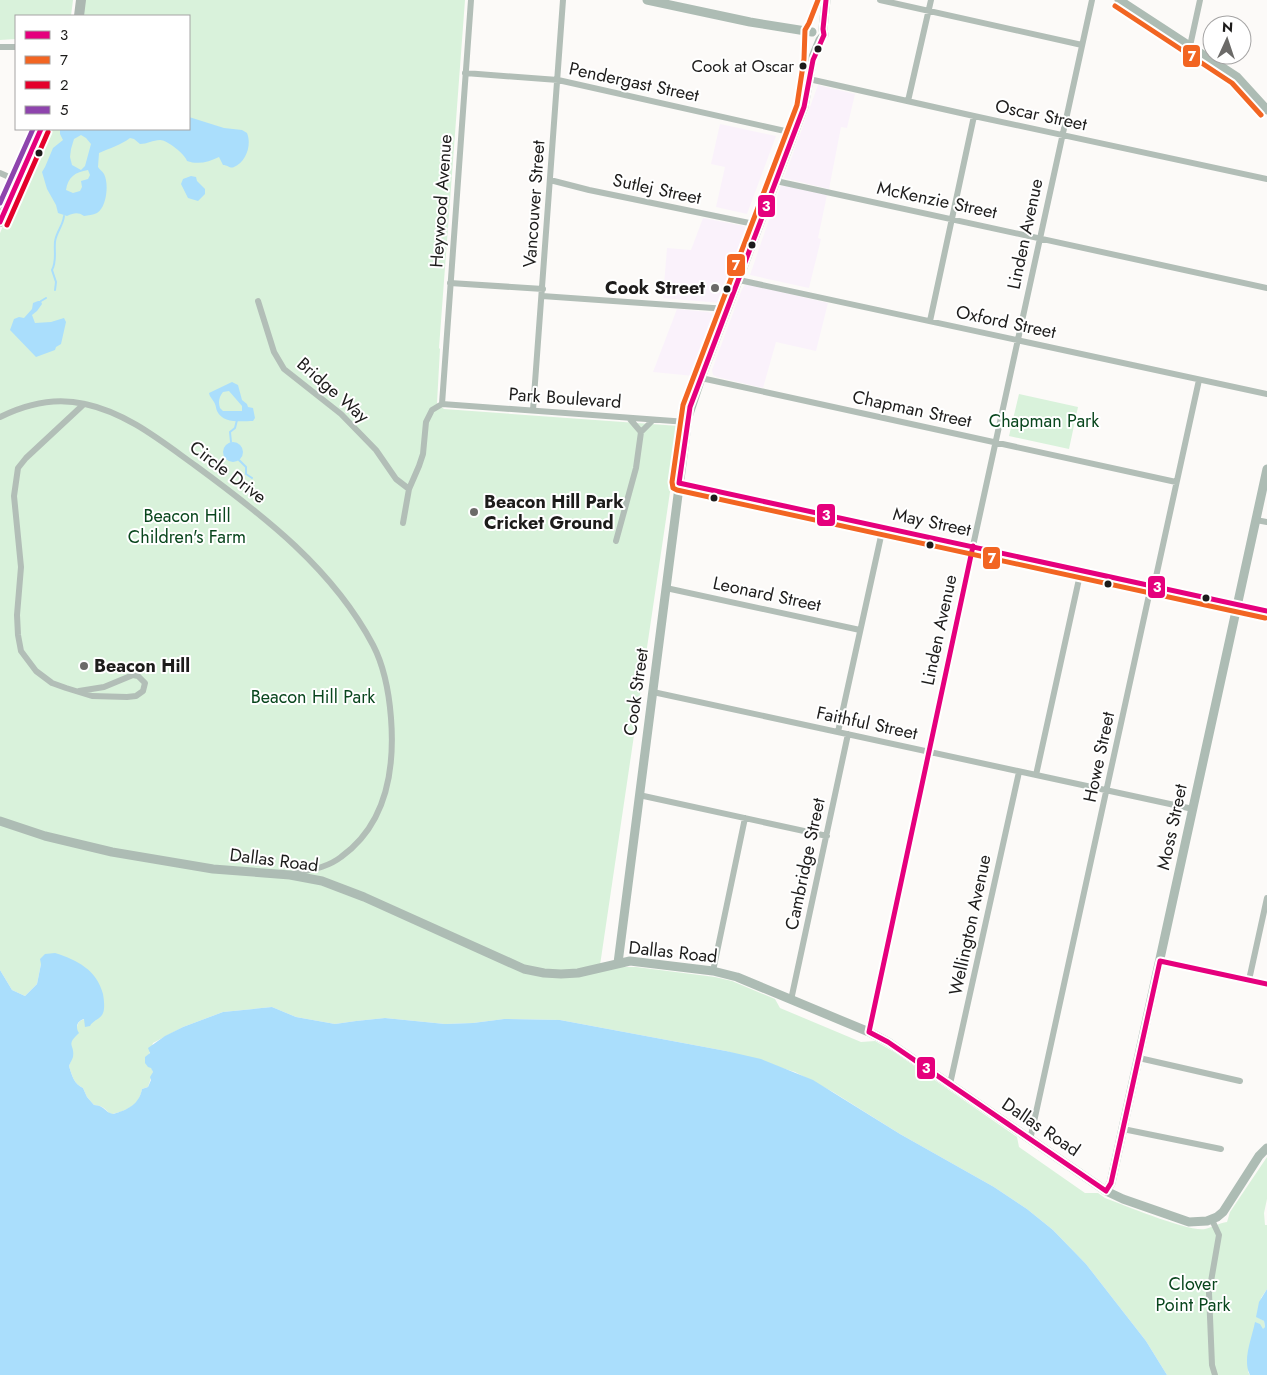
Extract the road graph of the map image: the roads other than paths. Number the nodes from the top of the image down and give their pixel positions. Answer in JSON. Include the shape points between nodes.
{"nodes":[{"id":1,"x":80,"y":0,"type":"edge"},
{"id":2,"x":470,"y":0,"type":"edge"},
{"id":3,"x":563,"y":0,"type":"edge"},
{"id":4,"x":647,"y":0,"type":"edge"},
{"id":5,"x":880,"y":0,"type":"edge"},
{"id":6,"x":930,"y":0,"type":"edge"},
{"id":7,"x":1092,"y":0,"type":"edge"},
{"id":8,"x":1119,"y":0,"type":"edge"},
{"id":9,"x":1200,"y":0,"type":"edge"},
{"id":10,"x":826,"y":3,"type":"edge"},
{"id":11,"x":928,"y":11,"type":"junction"},
{"id":12,"x":79,"y":15,"type":"edge"},
{"id":13,"x":817,"y":33,"type":"junction"},
{"id":14,"x":1082,"y":45,"type":"junction"},
{"id":15,"x":1190,"y":46,"type":"junction"},
{"id":16,"x":0,"y":47,"type":"edge"},
{"id":17,"x":15,"y":47,"type":"edge"},
{"id":18,"x":466,"y":73,"type":"junction"},
{"id":19,"x":809,"y":79,"type":"junction"},
{"id":20,"x":558,"y":80,"type":"junction"},
{"id":21,"x":908,"y":101,"type":"junction"},
{"id":22,"x":1267,"y":110,"type":"edge"},
{"id":23,"x":974,"y":116,"type":"junction"},
{"id":24,"x":41,"y":130,"type":"edge"},
{"id":25,"x":794,"y":133,"type":"junction"},
{"id":26,"x":1062,"y":135,"type":"junction"},
{"id":27,"x":0,"y":173,"type":"edge"},
{"id":28,"x":1267,"y":179,"type":"edge"},
{"id":29,"x":550,"y":180,"type":"junction"},
{"id":30,"x":18,"y":181,"type":"junction"},
{"id":31,"x":776,"y":181,"type":"junction"},
{"id":32,"x":952,"y":218,"type":"junction"},
{"id":33,"x":0,"y":222,"type":"edge"},
{"id":34,"x":759,"y":225,"type":"junction"},
{"id":35,"x":1039,"y":238,"type":"junction"},
{"id":36,"x":739,"y":280,"type":"junction"},
{"id":37,"x":450,"y":283,"type":"junction"},
{"id":38,"x":1267,"y":288,"type":"edge"},
{"id":39,"x":542,"y":292,"type":"junction"},
{"id":40,"x":258,"y":301,"type":"dead end"},
{"id":41,"x":727,"y":308,"type":"junction"},
{"id":42,"x":930,"y":321,"type":"junction"},
{"id":43,"x":1018,"y":340,"type":"junction"},
{"id":44,"x":701,"y":378,"type":"junction"},
{"id":45,"x":1199,"y":380,"type":"junction"},
{"id":46,"x":1267,"y":394,"type":"edge"},
{"id":47,"x":84,"y":404,"type":"junction"},
{"id":48,"x":442,"y":404,"type":"junction"},
{"id":49,"x":533,"y":410,"type":"junction"},
{"id":50,"x":0,"y":417,"type":"edge"},
{"id":51,"x":629,"y":418,"type":"junction"},
{"id":52,"x":653,"y":420,"type":"junction"},
{"id":53,"x":687,"y":422,"type":"junction"},
{"id":54,"x":641,"y":432,"type":"junction"},
{"id":55,"x":996,"y":443,"type":"junction"},
{"id":56,"x":1267,"y":469,"type":"edge"},
{"id":57,"x":1176,"y":482,"type":"junction"},
{"id":58,"x":679,"y":483,"type":"junction"},
{"id":59,"x":409,"y":489,"type":"junction"},
{"id":60,"x":1256,"y":520,"type":"junction"},
{"id":61,"x":1267,"y":522,"type":"edge"},
{"id":62,"x":403,"y":523,"type":"dead end"},
{"id":63,"x":883,"y":527,"type":"junction"},
{"id":64,"x":616,"y":541,"type":"dead end"},
{"id":65,"x":972,"y":546,"type":"junction"},
{"id":66,"x":1081,"y":570,"type":"junction"},
{"id":67,"x":1154,"y":586,"type":"junction"},
{"id":68,"x":666,"y":588,"type":"junction"},
{"id":69,"x":1237,"y":604,"type":"junction"},
{"id":70,"x":1267,"y":611,"type":"edge"},
{"id":71,"x":860,"y":630,"type":"junction"},
{"id":72,"x":79,"y":691,"type":"junction"},
{"id":73,"x":653,"y":692,"type":"junction"},
{"id":74,"x":838,"y":732,"type":"junction"},
{"id":75,"x":848,"y":734,"type":"junction"},
{"id":76,"x":929,"y":751,"type":"junction"},
{"id":77,"x":1019,"y":772,"type":"junction"},
{"id":78,"x":1036,"y":775,"type":"junction"},
{"id":79,"x":1107,"y":791,"type":"junction"},
{"id":80,"x":639,"y":795,"type":"junction"},
{"id":81,"x":1193,"y":809,"type":"junction"},
{"id":82,"x":745,"y":818,"type":"junction"},
{"id":83,"x":0,"y":822,"type":"edge"},
{"id":84,"x":827,"y":836,"type":"junction"},
{"id":85,"x":290,"y":875,"type":"junction"},
{"id":86,"x":1267,"y":898,"type":"edge"},
{"id":87,"x":1160,"y":961,"type":"junction"},
{"id":88,"x":618,"y":963,"type":"junction"},
{"id":89,"x":713,"y":971,"type":"junction"},
{"id":90,"x":1249,"y":980,"type":"junction"},
{"id":91,"x":1267,"y":984,"type":"edge"},
{"id":92,"x":791,"y":1000,"type":"junction"},
{"id":93,"x":868,"y":1032,"type":"junction"},
{"id":94,"x":1139,"y":1058,"type":"junction"},
{"id":95,"x":1240,"y":1081,"type":"dead end"},
{"id":96,"x":950,"y":1084,"type":"junction"},
{"id":97,"x":1123,"y":1129,"type":"junction"},
{"id":98,"x":1030,"y":1140,"type":"junction"},
{"id":99,"x":1267,"y":1148,"type":"edge"},
{"id":100,"x":1221,"y":1149,"type":"dead end"},
{"id":101,"x":1106,"y":1191,"type":"junction"},
{"id":102,"x":1212,"y":1220,"type":"junction"},
{"id":103,"x":1214,"y":1375,"type":"edge"}],
"edges":[{"from":1,"to":12,"type":"main road"},
{"from":2,"to":18,"type":"street","name":"Heywood Avenue"},
{"from":3,"to":20,"type":"street","name":"Vancouver Street"},
{"from":4,"to":13,"type":"main road"},
{"from":5,"to":11,"type":"street"},
{"from":6,"to":11,"type":"street"},
{"from":7,"to":14,"type":"street","name":"Linden Avenue"},
{"from":8,"to":15,"type":"main road"},
{"from":9,"to":15,"type":"street"},
{"from":10,"to":13,"type":"main road","name":"Cook Street"},
{"from":11,"to":14,"type":"street"},
{"from":11,"to":21,"type":"street"},
{"from":13,"to":19,"type":"main road","name":"Cook Street"},
{"from":14,"to":26,"type":"street","name":"Linden Avenue"},
{"from":15,"to":22,"type":"main road","via":[[1237,77]]},
{"from":16,"to":17,"type":"street"},
{"from":18,"to":20,"type":"street","name":"Pendergast Street"},
{"from":18,"to":37,"type":"street","name":"Heywood Avenue"},
{"from":19,"to":21,"type":"street","name":"Oscar Street"},
{"from":19,"to":25,"type":"main road","name":"Cook Street","via":[[804,107]]},
{"from":20,"to":25,"type":"street","name":"Pendergast Street"},
{"from":20,"to":29,"type":"street","name":"Vancouver Street"},
{"from":21,"to":23,"type":"street","name":"Oscar Street"},
{"from":23,"to":26,"type":"street","name":"Oscar Street"},
{"from":23,"to":32,"type":"street"},
{"from":24,"to":30,"type":"main road"},
{"from":25,"to":31,"type":"main road","name":"Cook Street"},
{"from":26,"to":28,"type":"street","name":"Oscar Street"},
{"from":26,"to":35,"type":"street","name":"Linden Avenue"},
{"from":27,"to":30,"type":"street"},
{"from":29,"to":34,"type":"street","name":"Sutlej Street"},
{"from":29,"to":39,"type":"street","name":"Vancouver Street"},
{"from":30,"to":33,"type":"main road"},
{"from":31,"to":32,"type":"street","name":"McKenzie Street"},
{"from":31,"to":34,"type":"main road","name":"Cook Street"},
{"from":32,"to":35,"type":"street","name":"McKenzie Street"},
{"from":32,"to":42,"type":"street"},
{"from":34,"to":36,"type":"main road","name":"Cook Street"},
{"from":35,"to":38,"type":"street","name":"McKenzie Street"},
{"from":35,"to":43,"type":"street","name":"Linden Avenue"},
{"from":36,"to":41,"type":"main road","name":"Cook Street"},
{"from":36,"to":42,"type":"street","name":"Oxford Street"},
{"from":37,"to":39,"type":"street"},
{"from":37,"to":48,"type":"street","name":"Heywood Avenue"},
{"from":39,"to":41,"type":"street"},
{"from":39,"to":49,"type":"street","name":"Vancouver Street"},
{"from":40,"to":59,"type":"street","name":"Bridge Way","via":[[274,352],[284,369],[346,419],[376,450],[396,479]]},
{"from":41,"to":44,"type":"main road","name":"Cook Street"},
{"from":42,"to":43,"type":"street","name":"Oxford Street"},
{"from":43,"to":45,"type":"street","name":"Oxford Street"},
{"from":43,"to":55,"type":"street","name":"Linden Avenue"},
{"from":44,"to":53,"type":"main road","name":"Cook Street"},
{"from":44,"to":55,"type":"street","name":"Chapman Street"},
{"from":45,"to":46,"type":"street","name":"Oxford Street"},
{"from":45,"to":57,"type":"street","name":"Howe Street"},
{"from":47,"to":50,"type":"street","name":"Circle Drive","via":[[70,401],[39,403]]},
{"from":47,"to":72,"type":"street","via":[[18,468],[14,496],[21,567],[17,614],[21,650],[36,671],[52,683]]},
{"from":47,"to":85,"type":"street","name":"Circle Drive","via":[[126,418],[250,506],[315,565],[355,616],[381,663],[389,698],[392,738],[390,774],[382,806],[366,833],[342,856],[322,867]]},
{"from":48,"to":49,"type":"street","name":"Park Boulevard"},
{"from":48,"to":59,"type":"street","via":[[432,410],[426,422],[419,466]]},
{"from":49,"to":51,"type":"street","name":"Park Boulevard"},
{"from":51,"to":52,"type":"street","name":"Park Boulevard"},
{"from":51,"to":54,"type":"street"},
{"from":52,"to":53,"type":"street","name":"Park Boulevard"},
{"from":52,"to":54,"type":"street"},
{"from":53,"to":58,"type":"main road","name":"Cook Street"},
{"from":54,"to":64,"type":"street","via":[[634,477]]},
{"from":55,"to":57,"type":"street","name":"Chapman Street"},
{"from":55,"to":65,"type":"street","name":"Linden Avenue"},
{"from":56,"to":60,"type":"main road","name":"Moss Street"},
{"from":57,"to":67,"type":"street","name":"Howe Street"},
{"from":58,"to":63,"type":"street","name":"May Street"},
{"from":58,"to":68,"type":"main road","name":"Cook Street"},
{"from":59,"to":62,"type":"street"},
{"from":60,"to":61,"type":"street"},
{"from":60,"to":69,"type":"main road","name":"Moss Street"},
{"from":63,"to":65,"type":"street","name":"May Street"},
{"from":63,"to":71,"type":"street"},
{"from":65,"to":66,"type":"street","name":"May Street"},
{"from":65,"to":76,"type":"street","name":"Linden Avenue"},
{"from":66,"to":67,"type":"street","name":"May Street"},
{"from":66,"to":78,"type":"street"},
{"from":67,"to":69,"type":"street","name":"May Street"},
{"from":67,"to":79,"type":"street","name":"Howe Street","via":[[1149,596]]},
{"from":68,"to":71,"type":"street","name":"Leonard Street"},
{"from":68,"to":73,"type":"main road","name":"Cook Street"},
{"from":69,"to":70,"type":"street","name":"May Street"},
{"from":69,"to":81,"type":"main road","name":"Moss Street"},
{"from":71,"to":74,"type":"street"},
{"from":72,"to":72,"type":"street","via":[[92,696],[134,697],[143,691],[144,682],[133,675],[104,687]]},
{"from":73,"to":74,"type":"street","name":"Faithful Street"},
{"from":73,"to":80,"type":"main road","name":"Cook Street"},
{"from":74,"to":75,"type":"street","name":"Faithful Street"},
{"from":75,"to":76,"type":"street","name":"Faithful Street"},
{"from":75,"to":84,"type":"street","name":"Cambridge Street"},
{"from":76,"to":77,"type":"street","name":"Faithful Street"},
{"from":76,"to":93,"type":"street","name":"Linden Avenue"},
{"from":77,"to":78,"type":"street","name":"Faithful Street"},
{"from":77,"to":96,"type":"street","name":"Wellington Avenue"},
{"from":78,"to":79,"type":"street","name":"Faithful Street"},
{"from":79,"to":81,"type":"street","name":"Faithful Street"},
{"from":79,"to":98,"type":"street","name":"Howe Street"},
{"from":80,"to":82,"type":"street"},
{"from":80,"to":88,"type":"main road","name":"Cook Street"},
{"from":81,"to":87,"type":"main road","name":"Moss Street"},
{"from":82,"to":84,"type":"street"},
{"from":82,"to":89,"type":"street"},
{"from":83,"to":85,"type":"main road","name":"Dallas Road","via":[[112,852],[213,869]]},
{"from":84,"to":92,"type":"street","name":"Cambridge Street"},
{"from":85,"to":88,"type":"main road","name":"Dallas Road","via":[[340,887],[524,969],[561,974]]},
{"from":86,"to":90,"type":"street"},
{"from":87,"to":90,"type":"street"},
{"from":87,"to":94,"type":"main road","name":"Moss Street"},
{"from":88,"to":89,"type":"main road","name":"Dallas Road"},
{"from":89,"to":92,"type":"main road","name":"Dallas Road"},
{"from":90,"to":91,"type":"street"},
{"from":92,"to":93,"type":"main road","name":"Dallas Road"},
{"from":93,"to":96,"type":"main road","name":"Dallas Road"},
{"from":94,"to":95,"type":"street"},
{"from":94,"to":97,"type":"main road","name":"Moss Street"},
{"from":96,"to":98,"type":"main road","name":"Dallas Road"},
{"from":97,"to":100,"type":"street"},
{"from":97,"to":101,"type":"main road","name":"Moss Street"},
{"from":98,"to":101,"type":"main road","name":"Dallas Road"},
{"from":99,"to":102,"type":"main road","via":[[1223,1212]]},
{"from":101,"to":102,"type":"main road","name":"Dallas Road","via":[[1188,1222]]},
{"from":102,"to":103,"type":"street","via":[[1218,1235],[1208,1293]]}]}
